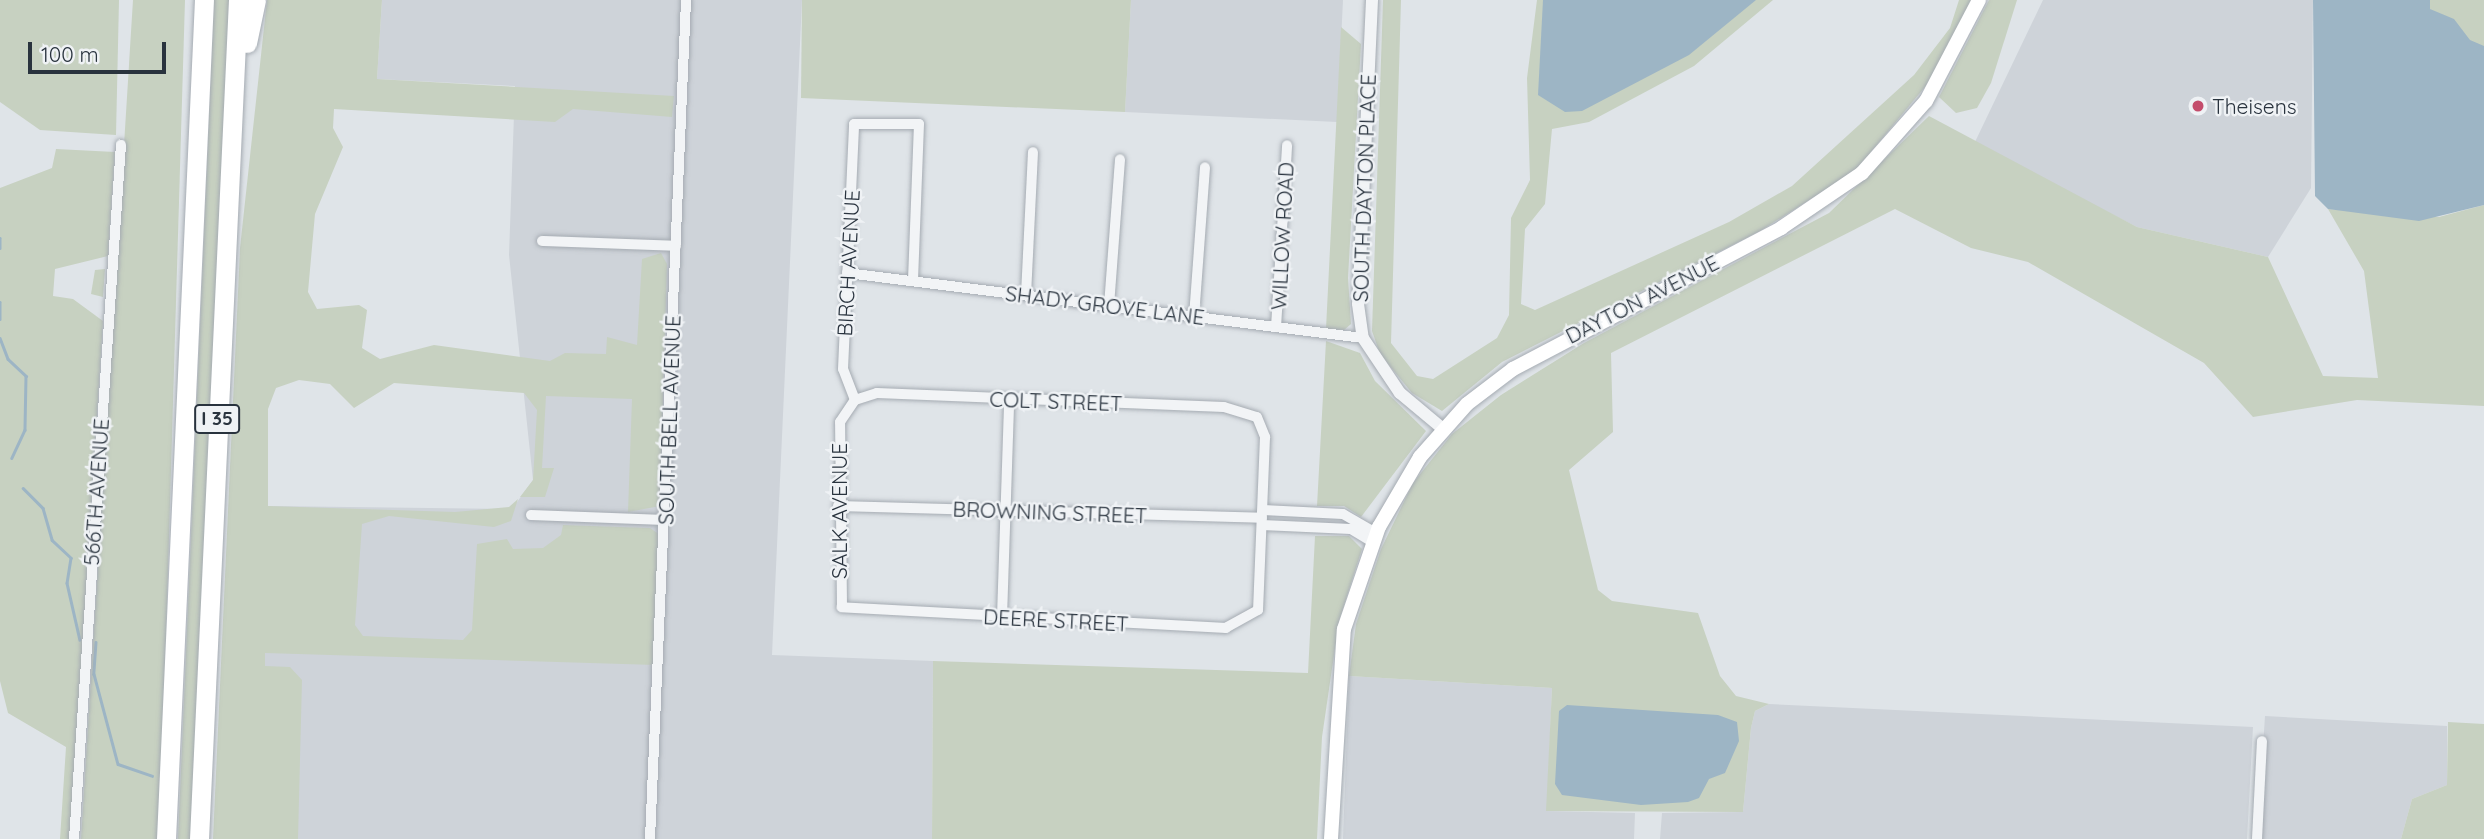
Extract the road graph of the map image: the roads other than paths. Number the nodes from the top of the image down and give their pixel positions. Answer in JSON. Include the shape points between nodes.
{"nodes":[{"id":1,"x":191,"y":0,"type":"edge"},
{"id":2,"x":204,"y":0,"type":"edge"},
{"id":3,"x":238,"y":0,"type":"edge"},
{"id":4,"x":256,"y":0,"type":"edge"},
{"id":5,"x":686,"y":0,"type":"edge"},
{"id":6,"x":1372,"y":0,"type":"edge"},
{"id":7,"x":1979,"y":0,"type":"edge"},
{"id":8,"x":121,"y":145,"type":"dead end"},
{"id":9,"x":1287,"y":145,"type":"dead end"},
{"id":10,"x":231,"y":152,"type":"junction"},
{"id":11,"x":1033,"y":152,"type":"dead end"},
{"id":12,"x":1120,"y":159,"type":"dead end"},
{"id":13,"x":1205,"y":167,"type":"dead end"},
{"id":14,"x":192,"y":226,"type":"junction"},
{"id":15,"x":542,"y":241,"type":"dead end"},
{"id":16,"x":676,"y":246,"type":"junction"},
{"id":17,"x":847,"y":273,"type":"junction"},
{"id":18,"x":914,"y":281,"type":"junction"},
{"id":19,"x":1026,"y":295,"type":"junction"},
{"id":20,"x":1110,"y":306,"type":"junction"},
{"id":21,"x":1194,"y":317,"type":"junction"},
{"id":22,"x":1276,"y":327,"type":"junction"},
{"id":23,"x":1363,"y":338,"type":"junction"},
{"id":24,"x":855,"y":400,"type":"junction"},
{"id":25,"x":1009,"y":401,"type":"junction"},
{"id":26,"x":1443,"y":429,"type":"junction"},
{"id":27,"x":838,"y":506,"type":"junction"},
{"id":28,"x":1005,"y":511,"type":"junction"},
{"id":29,"x":531,"y":515,"type":"dead end"},
{"id":30,"x":1262,"y":518,"type":"junction"},
{"id":31,"x":665,"y":520,"type":"junction"},
{"id":32,"x":1374,"y":537,"type":"junction"},
{"id":33,"x":860,"y":612,"type":"joint"},
{"id":34,"x":1002,"y":617,"type":"junction"},
{"id":35,"x":2262,"y":741,"type":"dead end"},
{"id":36,"x":74,"y":839,"type":"edge"},
{"id":37,"x":166,"y":839,"type":"edge"},
{"id":38,"x":199,"y":839,"type":"edge"},
{"id":39,"x":650,"y":839,"type":"edge"},
{"id":40,"x":1331,"y":839,"type":"edge"},
{"id":41,"x":2257,"y":839,"type":"edge"}],
"edges":[{"from":1,"to":14,"type":"highway"},
{"from":2,"to":14,"type":"highway","number":"I 35"},
{"from":3,"to":10,"type":"highway","number":"I 35"},
{"from":4,"to":10,"type":"highway"},
{"from":5,"to":16,"type":"street","name":"SOUTH BELL AVENUE"},
{"from":6,"to":23,"type":"street","name":"SOUTH DAYTON PLACE","via":[[1358,303]]},
{"from":7,"to":26,"type":"main road","name":"DAYTON AVENUE","via":[[1926,101],[1862,173],[1781,228],[1513,369]]},
{"from":8,"to":36,"type":"street","name":"566TH AVENUE"},
{"from":9,"to":22,"type":"street","name":"WILLOW ROAD"},
{"from":10,"to":38,"type":"highway","number":"I 35"},
{"from":11,"to":19,"type":"street"},
{"from":12,"to":20,"type":"street"},
{"from":13,"to":21,"type":"street"},
{"from":14,"to":37,"type":"highway","number":"I 35"},
{"from":15,"to":16,"type":"street"},
{"from":16,"to":31,"type":"street","name":"SOUTH BELL AVENUE"},
{"from":17,"to":18,"type":"street","name":"SHADY GROVE LANE"},
{"from":17,"to":18,"type":"street","name":"BIRCH AVENUE","via":[[854,124],[919,124]]},
{"from":17,"to":24,"type":"street","name":"BIRCH AVENUE","via":[[843,369]]},
{"from":18,"to":19,"type":"street","name":"SHADY GROVE LANE"},
{"from":19,"to":20,"type":"street","name":"SHADY GROVE LANE"},
{"from":20,"to":21,"type":"street","name":"SHADY GROVE LANE"},
{"from":21,"to":22,"type":"street","name":"SHADY GROVE LANE"},
{"from":22,"to":23,"type":"street","name":"SHADY GROVE LANE"},
{"from":23,"to":26,"type":"street","name":"SOUTH DAYTON PLACE","via":[[1400,393]]},
{"from":24,"to":25,"type":"street","name":"COLT STREET","via":[[877,393]]},
{"from":24,"to":27,"type":"street","name":"SALK AVENUE","via":[[840,422]]},
{"from":25,"to":28,"type":"street"},
{"from":25,"to":30,"type":"street","name":"COLT STREET","via":[[1224,407],[1257,418],[1265,437]]},
{"from":26,"to":32,"type":"main road","name":"DAYTON AVENUE"},
{"from":27,"to":28,"type":"street","name":"BROWNING STREET"},
{"from":27,"to":33,"type":"street","name":"SALK AVENUE","via":[[838,594],[842,607]]},
{"from":28,"to":30,"type":"street","name":"BROWNING STREET"},
{"from":28,"to":34,"type":"street"},
{"from":29,"to":31,"type":"street"},
{"from":30,"to":32,"type":"street","name":"BROWNING STREET","via":[[1350,529]]},
{"from":30,"to":34,"type":"street","name":"DEERE STREET","via":[[1258,610],[1251,620],[1226,628]]},
{"from":31,"to":39,"type":"street","name":"SOUTH BELL AVENUE"},
{"from":32,"to":40,"type":"main road","name":"DAYTON AVENUE","via":[[1344,629]]},
{"from":33,"to":34,"type":"street","name":"DEERE STREET"},
{"from":35,"to":41,"type":"street"}]}
